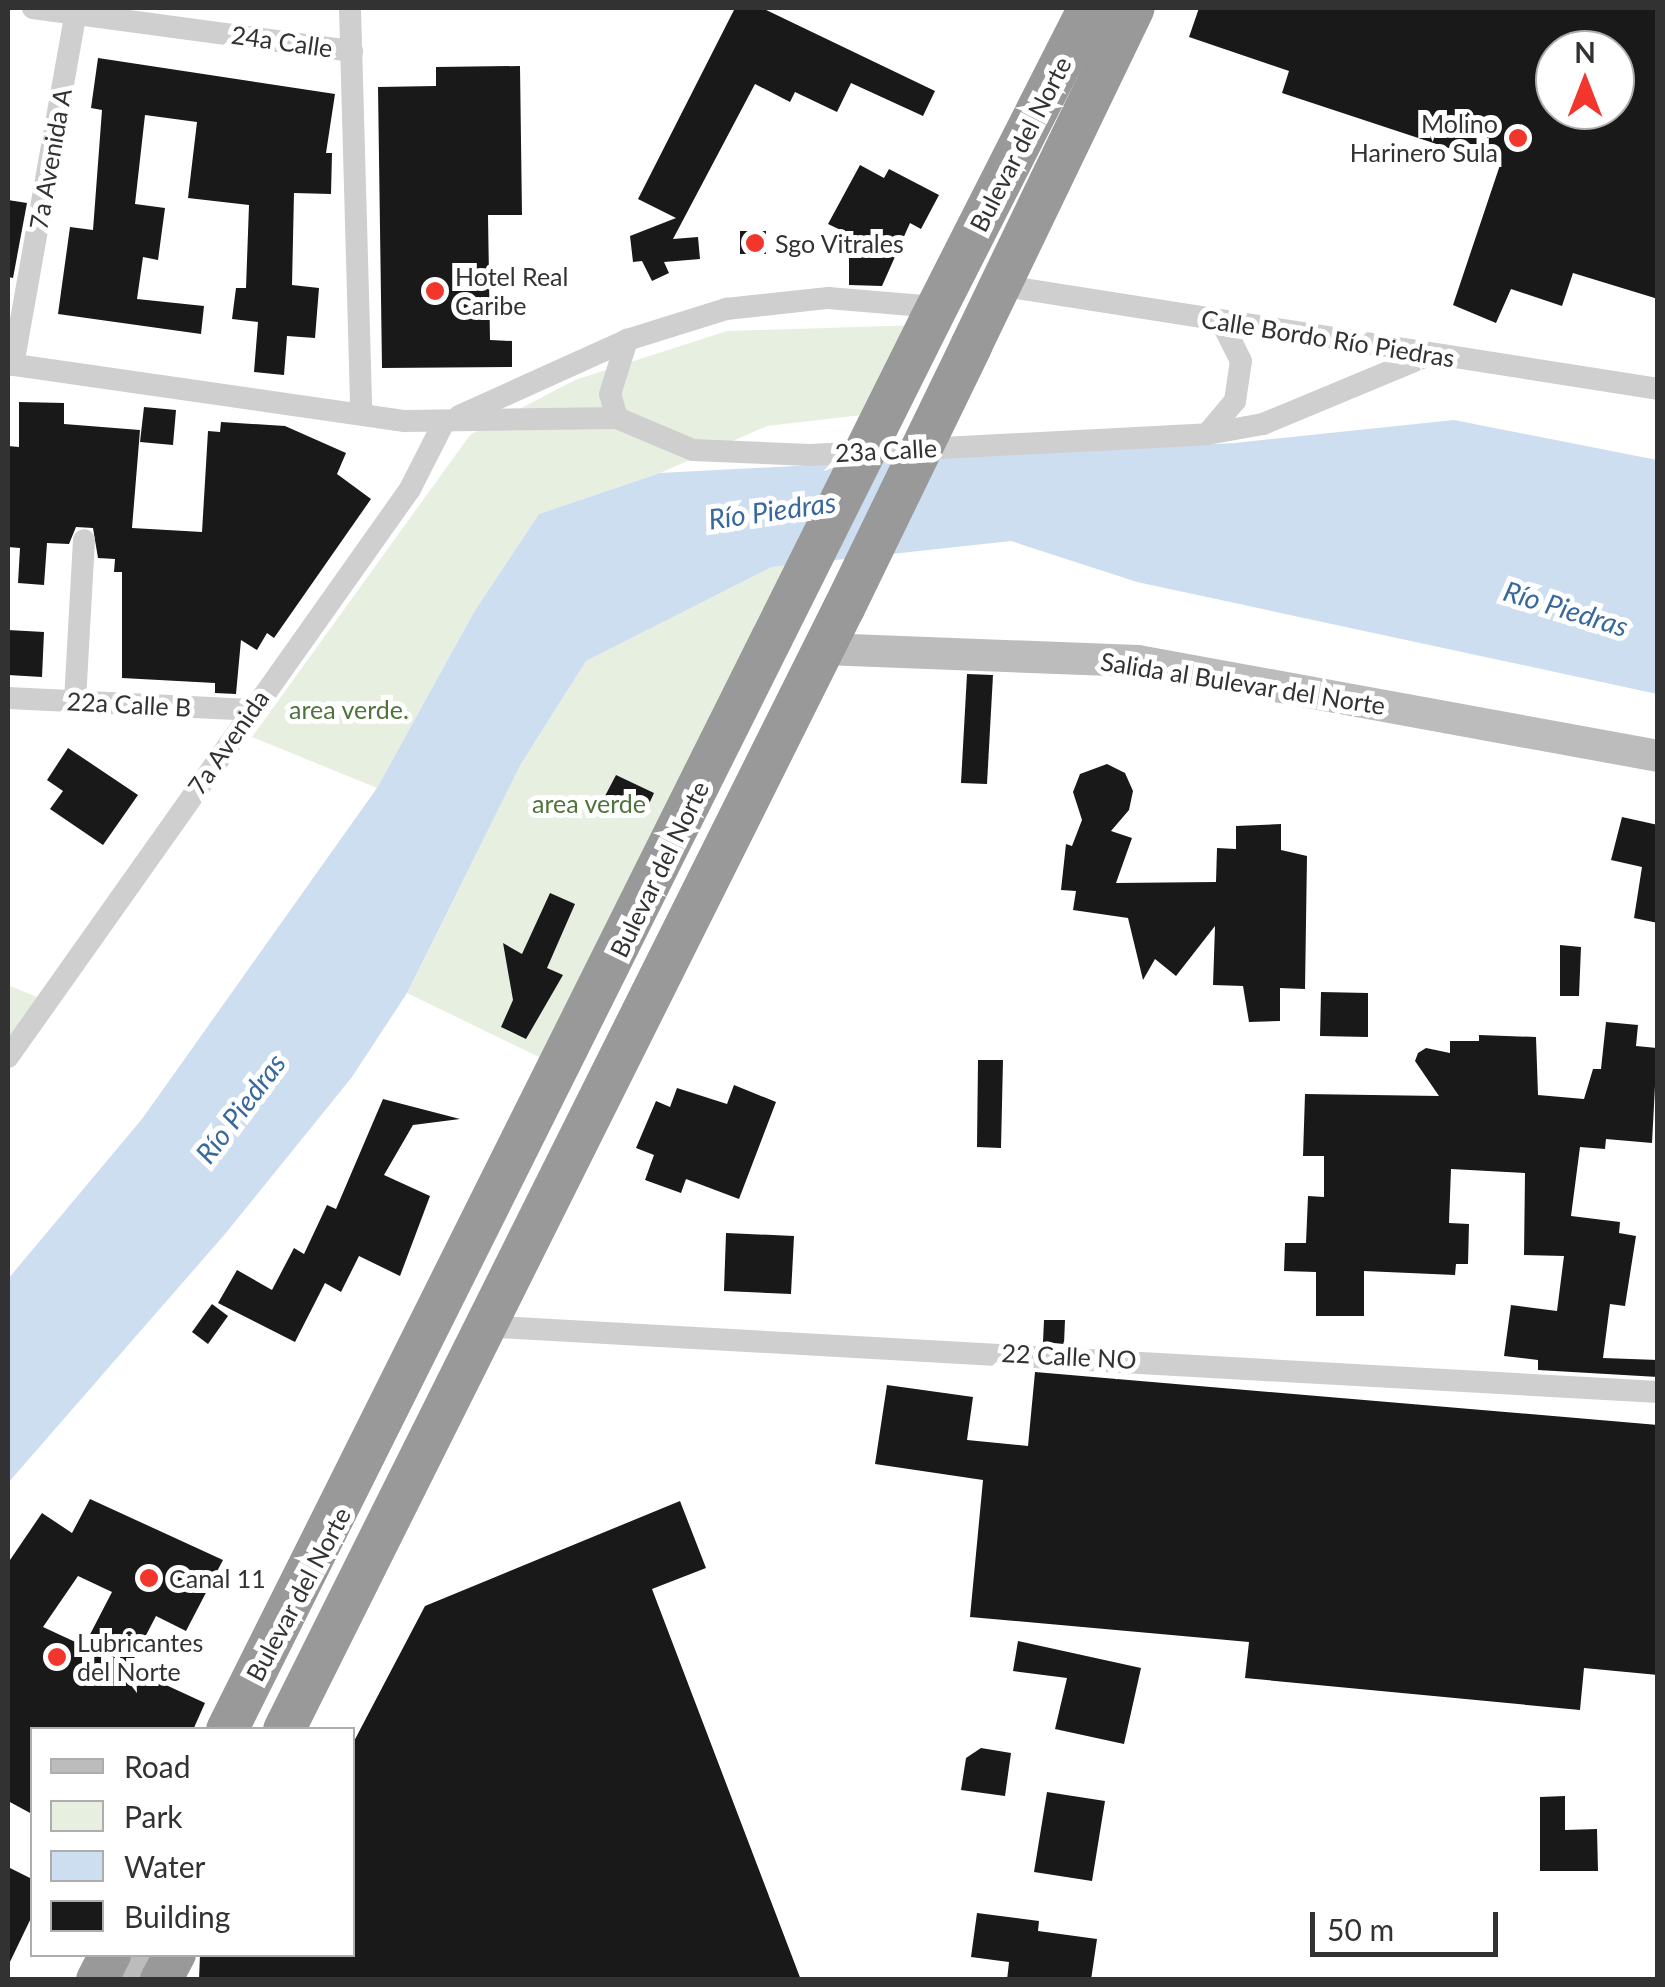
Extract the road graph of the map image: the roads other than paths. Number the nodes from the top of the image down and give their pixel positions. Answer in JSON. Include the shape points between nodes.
{"nodes":[{"id":1,"x":33,"y":8,"type":"edge"},
{"id":2,"x":350,"y":8,"type":"edge"},
{"id":3,"x":1089,"y":8,"type":"edge"},
{"id":4,"x":1134,"y":8,"type":"edge"},
{"id":5,"x":76,"y":12,"type":"junction"},
{"id":6,"x":352,"y":51,"type":"junction"},
{"id":7,"x":998,"y":286,"type":"junction"},
{"id":8,"x":933,"y":314,"type":"junction"},
{"id":9,"x":1220,"y":321,"type":"junction"},
{"id":10,"x":627,"y":340,"type":"junction"},
{"id":11,"x":1431,"y":354,"type":"junction"},
{"id":12,"x":10,"y":365,"type":"edge"},
{"id":13,"x":1658,"y":390,"type":"edge"},
{"id":14,"x":361,"y":414,"type":"junction"},
{"id":15,"x":617,"y":418,"type":"junction"},
{"id":16,"x":442,"y":424,"type":"junction"},
{"id":17,"x":1207,"y":434,"type":"junction"},
{"id":18,"x":84,"y":540,"type":"dead end"},
{"id":19,"x":824,"y":649,"type":"junction"},
{"id":20,"x":8,"y":698,"type":"edge"},
{"id":21,"x":75,"y":701,"type":"junction"},
{"id":22,"x":251,"y":710,"type":"junction"},
{"id":23,"x":1658,"y":756,"type":"edge"},
{"id":24,"x":8,"y":1057,"type":"edge"},
{"id":25,"x":480,"y":1326,"type":"junction"},
{"id":26,"x":1658,"y":1392,"type":"edge"},
{"id":27,"x":228,"y":1727,"type":"edge"},
{"id":28,"x":285,"y":1727,"type":"edge"},
{"id":29,"x":108,"y":1957,"type":"edge"},
{"id":30,"x":164,"y":1966,"type":"edge"},
{"id":31,"x":97,"y":1980,"type":"edge"},
{"id":32,"x":132,"y":1980,"type":"edge"}],
"edges":[{"from":1,"to":5,"type":"street","name":"24a Calle"},
{"from":2,"to":6,"type":"street"},
{"from":3,"to":8,"type":"highway","name":"Bulevar del Norte"},
{"from":4,"to":7,"type":"highway","name":"Bulevar del Norte"},
{"from":5,"to":6,"type":"street","name":"24a Calle"},
{"from":5,"to":12,"type":"street","name":"7a Avenida A"},
{"from":6,"to":14,"type":"street"},
{"from":7,"to":9,"type":"street","name":"Calle Bordo Río Piedras"},
{"from":7,"to":19,"type":"highway","name":"Bulevar del Norte","bridge":true},
{"from":8,"to":10,"type":"street","via":[[828,298],[726,309]]},
{"from":8,"to":27,"type":"highway","name":"Bulevar del Norte","bridge":true},
{"from":9,"to":11,"type":"street","name":"Calle Bordo Río Piedras"},
{"from":9,"to":17,"type":"street","via":[[1240,360],[1235,401]]},
{"from":10,"to":15,"type":"street","via":[[610,394]]},
{"from":10,"to":16,"type":"street"},
{"from":11,"to":13,"type":"street","name":"Calle Bordo Río Piedras"},
{"from":11,"to":17,"type":"street","name":"23a Calle","via":[[1262,424]]},
{"from":12,"to":14,"type":"street","name":"23a Calle"},
{"from":14,"to":16,"type":"street","name":"23a Calle"},
{"from":15,"to":16,"type":"street","name":"23a Calle"},
{"from":15,"to":17,"type":"street","name":"23a Calle","via":[[693,450],[810,454]]},
{"from":16,"to":22,"type":"street","name":"7a Avenida","via":[[410,489]]},
{"from":18,"to":21,"type":"street"},
{"from":19,"to":23,"type":"street","name":"Salida al Bulevar del Norte","via":[[1138,661]]},
{"from":19,"to":25,"type":"highway","name":"Bulevar del Norte"},
{"from":20,"to":21,"type":"street","name":"22a Calle B"},
{"from":21,"to":22,"type":"street","name":"22a Calle B"},
{"from":22,"to":24,"type":"street","name":"7a Avenida"},
{"from":25,"to":26,"type":"street","name":"22 Calle NO"},
{"from":25,"to":28,"type":"highway","name":"Bulevar del Norte"},
{"from":29,"to":31,"type":"highway"},
{"from":30,"to":32,"type":"street"}]}
